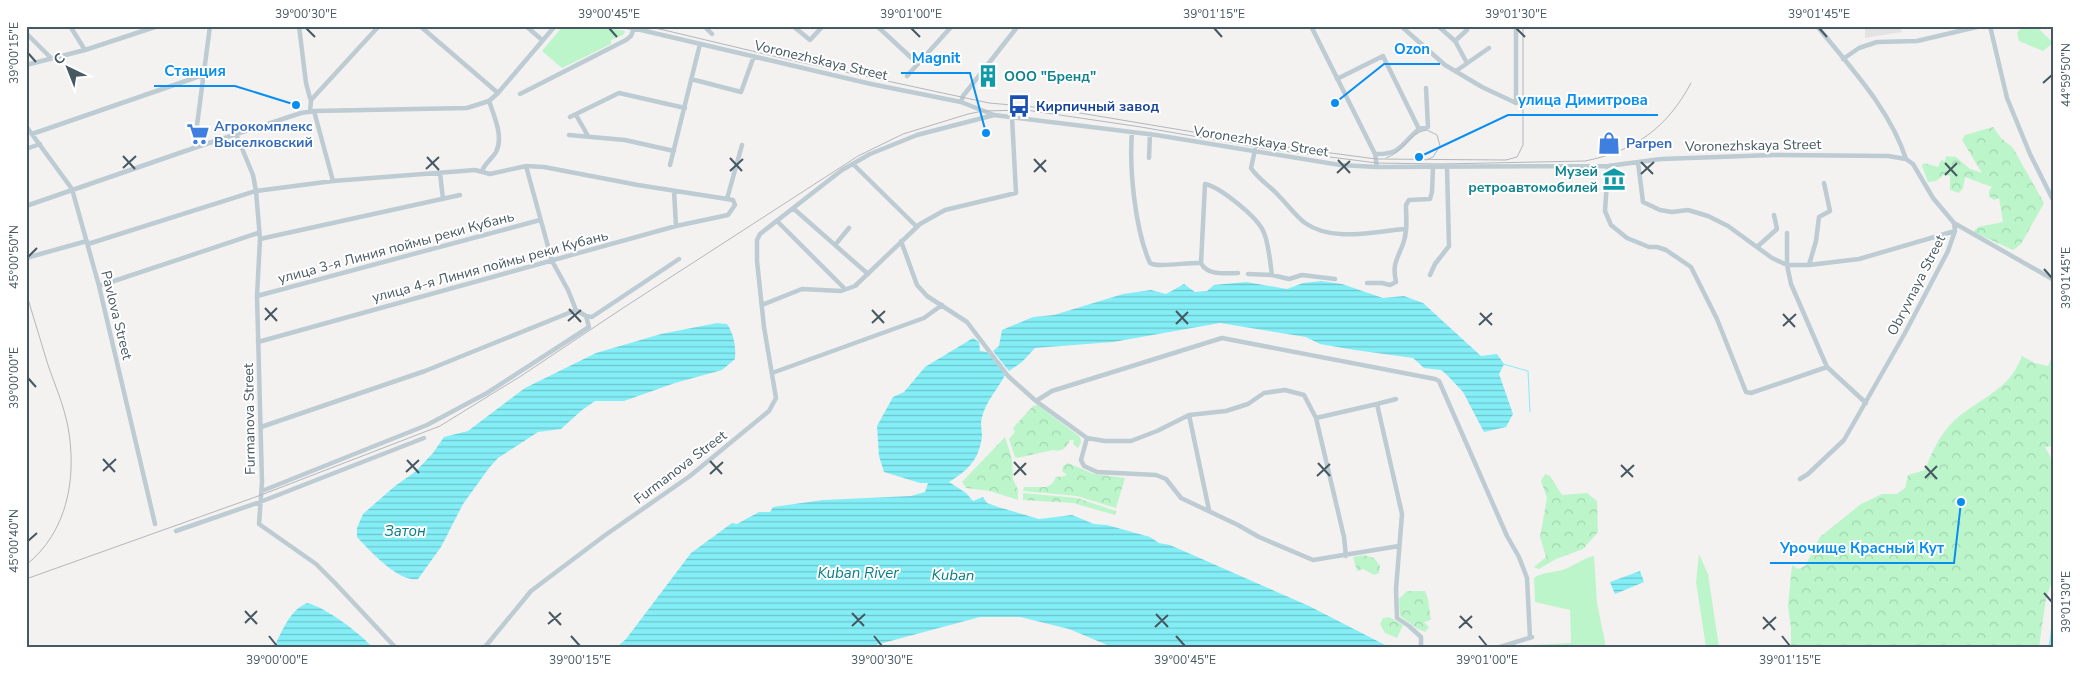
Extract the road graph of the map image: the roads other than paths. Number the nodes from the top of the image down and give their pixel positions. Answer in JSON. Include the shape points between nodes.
{"nodes":[{"id":1,"x":70,"y":26,"type":"edge"},
{"id":2,"x":158,"y":26,"type":"edge"},
{"id":3,"x":210,"y":26,"type":"edge"},
{"id":4,"x":299,"y":26,"type":"edge"},
{"id":5,"x":380,"y":26,"type":"edge"},
{"id":6,"x":420,"y":26,"type":"edge"},
{"id":7,"x":526,"y":26,"type":"edge"},
{"id":8,"x":555,"y":26,"type":"edge"},
{"id":9,"x":624,"y":26,"type":"edge"},
{"id":10,"x":704,"y":26,"type":"edge"},
{"id":11,"x":793,"y":26,"type":"edge"},
{"id":12,"x":823,"y":26,"type":"edge"},
{"id":13,"x":877,"y":26,"type":"edge"},
{"id":14,"x":952,"y":26,"type":"edge"},
{"id":15,"x":1018,"y":26,"type":"edge"},
{"id":16,"x":1311,"y":26,"type":"edge"},
{"id":17,"x":1401,"y":26,"type":"edge"},
{"id":18,"x":1438,"y":26,"type":"edge"},
{"id":19,"x":1467,"y":26,"type":"edge"},
{"id":20,"x":1516,"y":26,"type":"edge"},
{"id":21,"x":1817,"y":26,"type":"edge"},
{"id":22,"x":1981,"y":26,"type":"edge"},
{"id":23,"x":1990,"y":26,"type":"edge"},
{"id":24,"x":634,"y":28,"type":"junction"},
{"id":25,"x":26,"y":33,"type":"edge"},
{"id":26,"x":712,"y":34,"type":"dead end"},
{"id":27,"x":542,"y":40,"type":"junction"},
{"id":28,"x":1455,"y":41,"type":"junction"},
{"id":29,"x":700,"y":44,"type":"junction"},
{"id":30,"x":1489,"y":48,"type":"dead end"},
{"id":31,"x":85,"y":50,"type":"junction"},
{"id":32,"x":754,"y":56,"type":"junction"},
{"id":33,"x":52,"y":58,"type":"junction"},
{"id":34,"x":1843,"y":59,"type":"junction"},
{"id":35,"x":1467,"y":63,"type":"junction"},
{"id":36,"x":918,"y":64,"type":"junction"},
{"id":37,"x":26,"y":65,"type":"edge"},
{"id":38,"x":1456,"y":71,"type":"junction"},
{"id":39,"x":203,"y":75,"type":"junction"},
{"id":40,"x":907,"y":76,"type":"dead end"},
{"id":41,"x":691,"y":79,"type":"junction"},
{"id":42,"x":1337,"y":79,"type":"junction"},
{"id":43,"x":1426,"y":88,"type":"dead end"},
{"id":44,"x":498,"y":93,"type":"junction"},
{"id":45,"x":520,"y":94,"type":"dead end"},
{"id":46,"x":310,"y":98,"type":"dead end"},
{"id":47,"x":489,"y":101,"type":"junction"},
{"id":48,"x":962,"y":102,"type":"junction"},
{"id":49,"x":685,"y":108,"type":"junction"},
{"id":50,"x":312,"y":111,"type":"junction"},
{"id":51,"x":576,"y":114,"type":"junction"},
{"id":52,"x":994,"y":115,"type":"junction"},
{"id":53,"x":570,"y":117,"type":"dead end"},
{"id":54,"x":1012,"y":117,"type":"junction"},
{"id":55,"x":26,"y":126,"type":"edge"},
{"id":56,"x":1419,"y":129,"type":"junction"},
{"id":57,"x":1132,"y":132,"type":"junction"},
{"id":58,"x":32,"y":134,"type":"junction"},
{"id":59,"x":236,"y":134,"type":"junction"},
{"id":60,"x":1150,"y":134,"type":"junction"},
{"id":61,"x":569,"y":135,"type":"dead end"},
{"id":62,"x":588,"y":136,"type":"junction"},
{"id":63,"x":40,"y":144,"type":"junction"},
{"id":64,"x":742,"y":144,"type":"dead end"},
{"id":65,"x":194,"y":148,"type":"junction"},
{"id":66,"x":26,"y":149,"type":"edge"},
{"id":67,"x":1255,"y":150,"type":"junction"},
{"id":68,"x":674,"y":151,"type":"junction"},
{"id":69,"x":1375,"y":154,"type":"junction"},
{"id":70,"x":1149,"y":158,"type":"dead end"},
{"id":71,"x":1906,"y":159,"type":"junction"},
{"id":72,"x":1638,"y":162,"type":"junction"},
{"id":73,"x":853,"y":164,"type":"junction"},
{"id":74,"x":670,"y":165,"type":"dead end"},
{"id":75,"x":526,"y":166,"type":"junction"},
{"id":76,"x":1608,"y":166,"type":"junction"},
{"id":77,"x":1376,"y":167,"type":"junction"},
{"id":78,"x":1433,"y":167,"type":"junction"},
{"id":79,"x":1447,"y":167,"type":"junction"},
{"id":80,"x":482,"y":171,"type":"junction"},
{"id":81,"x":440,"y":173,"type":"junction"},
{"id":82,"x":333,"y":180,"type":"junction"},
{"id":83,"x":1824,"y":183,"type":"dead end"},
{"id":84,"x":72,"y":189,"type":"junction"},
{"id":85,"x":256,"y":190,"type":"junction"},
{"id":86,"x":674,"y":191,"type":"junction"},
{"id":87,"x":460,"y":195,"type":"dead end"},
{"id":88,"x":443,"y":199,"type":"junction"},
{"id":89,"x":727,"y":199,"type":"junction"},
{"id":90,"x":2054,"y":202,"type":"edge"},
{"id":91,"x":26,"y":206,"type":"edge"},
{"id":92,"x":794,"y":209,"type":"junction"},
{"id":93,"x":1774,"y":215,"type":"dead end"},
{"id":94,"x":540,"y":220,"type":"junction"},
{"id":95,"x":777,"y":221,"type":"junction"},
{"id":96,"x":1954,"y":224,"type":"junction"},
{"id":97,"x":676,"y":226,"type":"junction"},
{"id":98,"x":917,"y":227,"type":"junction"},
{"id":99,"x":849,"y":228,"type":"dead end"},
{"id":100,"x":1406,"y":228,"type":"junction"},
{"id":101,"x":1955,"y":231,"type":"junction"},
{"id":102,"x":258,"y":233,"type":"junction"},
{"id":103,"x":1787,"y":233,"type":"dead end"},
{"id":104,"x":260,"y":239,"type":"junction"},
{"id":105,"x":902,"y":241,"type":"junction"},
{"id":106,"x":88,"y":242,"type":"junction"},
{"id":107,"x":835,"y":245,"type":"junction"},
{"id":108,"x":1757,"y":247,"type":"junction"},
{"id":109,"x":26,"y":258,"type":"edge"},
{"id":110,"x":679,"y":259,"type":"dead end"},
{"id":111,"x":552,"y":261,"type":"junction"},
{"id":112,"x":1201,"y":263,"type":"junction"},
{"id":113,"x":1787,"y":265,"type":"junction"},
{"id":114,"x":1809,"y":265,"type":"junction"},
{"id":115,"x":1238,"y":273,"type":"dead end"},
{"id":116,"x":868,"y":274,"type":"junction"},
{"id":117,"x":1248,"y":274,"type":"dead end"},
{"id":118,"x":1272,"y":275,"type":"junction"},
{"id":119,"x":1430,"y":275,"type":"dead end"},
{"id":120,"x":1335,"y":279,"type":"dead end"},
{"id":121,"x":2054,"y":280,"type":"edge"},
{"id":122,"x":1367,"y":282,"type":"dead end"},
{"id":123,"x":99,"y":286,"type":"junction"},
{"id":124,"x":845,"y":289,"type":"junction"},
{"id":125,"x":258,"y":296,"type":"junction"},
{"id":126,"x":762,"y":305,"type":"junction"},
{"id":127,"x":942,"y":305,"type":"junction"},
{"id":128,"x":576,"y":310,"type":"junction"},
{"id":129,"x":586,"y":316,"type":"junction"},
{"id":130,"x":258,"y":342,"type":"junction"},
{"id":131,"x":1827,"y":367,"type":"junction"},
{"id":132,"x":772,"y":374,"type":"junction"},
{"id":133,"x":1396,"y":399,"type":"dead end"},
{"id":134,"x":1036,"y":401,"type":"junction"},
{"id":135,"x":1866,"y":403,"type":"junction"},
{"id":136,"x":1377,"y":404,"type":"junction"},
{"id":137,"x":1189,"y":414,"type":"junction"},
{"id":138,"x":1316,"y":418,"type":"junction"},
{"id":139,"x":261,"y":427,"type":"junction"},
{"id":140,"x":424,"y":438,"type":"dead end"},
{"id":141,"x":1087,"y":438,"type":"junction"},
{"id":142,"x":1800,"y":479,"type":"dead end"},
{"id":143,"x":262,"y":491,"type":"junction"},
{"id":144,"x":260,"y":502,"type":"junction"},
{"id":145,"x":1209,"y":510,"type":"junction"},
{"id":146,"x":155,"y":524,"type":"dead end"},
{"id":147,"x":176,"y":531,"type":"dead end"},
{"id":148,"x":1399,"y":546,"type":"junction"},
{"id":149,"x":1346,"y":556,"type":"junction"},
{"id":150,"x":395,"y":647,"type":"edge"},
{"id":151,"x":485,"y":647,"type":"edge"},
{"id":152,"x":1421,"y":647,"type":"edge"},
{"id":153,"x":1500,"y":647,"type":"edge"}],
"edges":[{"from":1,"to":31,"type":"street"},
{"from":2,"to":31,"type":"street"},
{"from":3,"to":39,"type":"street"},
{"from":4,"to":46,"type":"street"},
{"from":5,"to":50,"type":"street","via":[[311,100]]},
{"from":6,"to":44,"type":"street"},
{"from":7,"to":27,"type":"street"},
{"from":8,"to":27,"type":"street"},
{"from":9,"to":24,"type":"street","name":"Voronezhskaya Street"},
{"from":10,"to":26,"type":"street"},
{"from":11,"to":12,"type":"street","via":[[810,40]]},
{"from":13,"to":36,"type":"street"},
{"from":14,"to":36,"type":"street"},
{"from":15,"to":48,"type":"street","via":[[963,96]]},
{"from":16,"to":42,"type":"street"},
{"from":17,"to":38,"type":"street"},
{"from":18,"to":28,"type":"street"},
{"from":19,"to":28,"type":"street"},
{"from":20,"to":38,"type":"street","via":[[1516,103]]},
{"from":21,"to":34,"type":"street"},
{"from":22,"to":34,"type":"street","via":[[1917,41],[1876,42]]},
{"from":23,"to":90,"type":"street","via":[[2007,98]]},
{"from":24,"to":29,"type":"street","name":"Voronezhskaya Street"},
{"from":24,"to":45,"type":"street","via":[[626,40]]},
{"from":25,"to":33,"type":"street"},
{"from":27,"to":44,"type":"street"},
{"from":28,"to":35,"type":"street"},
{"from":29,"to":32,"type":"street","name":"Voronezhskaya Street"},
{"from":29,"to":41,"type":"street"},
{"from":30,"to":35,"type":"street"},
{"from":31,"to":33,"type":"street"},
{"from":32,"to":41,"type":"street","via":[[741,92]]},
{"from":32,"to":48,"type":"street","name":"Voronezhskaya Street"},
{"from":33,"to":37,"type":"street"},
{"from":34,"to":71,"type":"street","via":[[1890,123]]},
{"from":35,"to":38,"type":"street"},
{"from":36,"to":40,"type":"street"},
{"from":39,"to":58,"type":"street"},
{"from":39,"to":65,"type":"street"},
{"from":41,"to":49,"type":"street"},
{"from":42,"to":56,"type":"street","via":[[1383,56]]},
{"from":42,"to":69,"type":"street"},
{"from":43,"to":56,"type":"street","via":[[1428,127]]},
{"from":44,"to":47,"type":"street"},
{"from":47,"to":50,"type":"street","via":[[467,108]]},
{"from":47,"to":80,"type":"street","via":[[499,134],[497,150]]},
{"from":48,"to":52,"type":"street","name":"Voronezhskaya Street"},
{"from":49,"to":51,"type":"street","via":[[619,93]]},
{"from":49,"to":68,"type":"street"},
{"from":50,"to":59,"type":"street"},
{"from":50,"to":82,"type":"street"},
{"from":51,"to":53,"type":"street"},
{"from":51,"to":62,"type":"street"},
{"from":52,"to":54,"type":"street","name":"Voronezhskaya Street"},
{"from":52,"to":73,"type":"street","via":[[905,139]]},
{"from":54,"to":57,"type":"street","name":"Voronezhskaya Street"},
{"from":54,"to":98,"type":"street","via":[[1016,193],[945,210]]},
{"from":55,"to":58,"type":"street","name":"Pavlova Street"},
{"from":56,"to":69,"type":"street","via":[[1398,150],[1390,154]]},
{"from":57,"to":60,"type":"street","name":"Voronezhskaya Street"},
{"from":57,"to":112,"type":"street","via":[[1130,148],[1138,229],[1150,263],[1156,266]]},
{"from":58,"to":63,"type":"street","name":"Pavlova Street"},
{"from":59,"to":65,"type":"street"},
{"from":59,"to":85,"type":"street","name":"Furmanova Street"},
{"from":60,"to":67,"type":"street","name":"Voronezhskaya Street"},
{"from":60,"to":70,"type":"street"},
{"from":61,"to":62,"type":"street"},
{"from":62,"to":68,"type":"street"},
{"from":63,"to":66,"type":"street"},
{"from":63,"to":84,"type":"street","name":"Pavlova Street"},
{"from":64,"to":89,"type":"street"},
{"from":65,"to":84,"type":"street"},
{"from":67,"to":77,"type":"street","name":"Voronezhskaya Street","via":[[1340,165]]},
{"from":67,"to":100,"type":"street","via":[[1251,168],[1256,176],[1268,183],[1306,223],[1323,233]]},
{"from":68,"to":74,"type":"street"},
{"from":69,"to":77,"type":"street"},
{"from":71,"to":72,"type":"street","name":"Voronezhskaya Street","via":[[1869,155],[1783,155]]},
{"from":71,"to":96,"type":"street","via":[[1918,170],[1933,198]]},
{"from":72,"to":76,"type":"street","name":"Voronezhskaya Street"},
{"from":72,"to":108,"type":"street","via":[[1643,202],[1660,210],[1688,210],[1708,216]]},
{"from":73,"to":92,"type":"street"},
{"from":73,"to":98,"type":"street"},
{"from":75,"to":80,"type":"street","via":[[490,174]]},
{"from":75,"to":86,"type":"street"},
{"from":75,"to":94,"type":"street"},
{"from":76,"to":79,"type":"street","name":"Voronezhskaya Street"},
{"from":76,"to":131,"type":"street","via":[[1605,211],[1611,225],[1627,238],[1666,250],[1691,266],[1717,319],[1746,392],[1751,394]]},
{"from":77,"to":78,"type":"street","name":"Voronezhskaya Street"},
{"from":78,"to":79,"type":"street","name":"Voronezhskaya Street"},
{"from":78,"to":100,"type":"street","via":[[1432,196],[1430,199],[1409,200]]},
{"from":79,"to":119,"type":"street","via":[[1449,246]]},
{"from":80,"to":81,"type":"street"},
{"from":81,"to":82,"type":"street"},
{"from":81,"to":88,"type":"street"},
{"from":82,"to":85,"type":"street"},
{"from":83,"to":114,"type":"street","via":[[1830,211],[1819,217]]},
{"from":84,"to":91,"type":"street"},
{"from":84,"to":106,"type":"street","name":"Pavlova Street"},
{"from":85,"to":102,"type":"street","name":"Furmanova Street"},
{"from":85,"to":106,"type":"street"},
{"from":86,"to":89,"type":"street"},
{"from":86,"to":97,"type":"street"},
{"from":87,"to":88,"type":"street"},
{"from":88,"to":104,"type":"street"},
{"from":89,"to":97,"type":"street","name":"улица 4-я Линия поймы реки Кубань","via":[[733,200],[735,206],[728,215]]},
{"from":92,"to":95,"type":"street"},
{"from":92,"to":107,"type":"street"},
{"from":93,"to":108,"type":"street","via":[[1777,229]]},
{"from":94,"to":111,"type":"street"},
{"from":94,"to":125,"type":"street","name":"улица 3-я Линия поймы реки Кубань"},
{"from":95,"to":124,"type":"street"},
{"from":95,"to":126,"type":"street","name":"Furmanova Street","via":[[757,240]]},
{"from":96,"to":101,"type":"street"},
{"from":96,"to":121,"type":"street"},
{"from":97,"to":111,"type":"street","name":"улица 4-я Линия поймы реки Кубань"},
{"from":98,"to":105,"type":"street"},
{"from":99,"to":107,"type":"street"},
{"from":100,"to":122,"type":"street","via":[[1404,244],[1394,265],[1396,282],[1390,285]]},
{"from":101,"to":114,"type":"street","name":"Obryvnaya Street","via":[[1859,259]]},
{"from":101,"to":135,"type":"street","name":"Obryvnaya Street","via":[[1945,256]]},
{"from":102,"to":104,"type":"street","name":"Furmanova Street"},
{"from":102,"to":123,"type":"street"},
{"from":103,"to":113,"type":"street"},
{"from":104,"to":125,"type":"street","name":"Furmanova Street"},
{"from":105,"to":116,"type":"street"},
{"from":105,"to":127,"type":"street","via":[[917,285]]},
{"from":106,"to":109,"type":"street"},
{"from":106,"to":123,"type":"street","name":"Pavlova Street"},
{"from":107,"to":116,"type":"street"},
{"from":108,"to":113,"type":"street"},
{"from":110,"to":129,"type":"street","via":[[592,317]]},
{"from":111,"to":128,"type":"street"},
{"from":111,"to":130,"type":"street","name":"улица 4-я Линия поймы реки Кубань"},
{"from":112,"to":115,"type":"street","via":[[1209,272]]},
{"from":112,"to":118,"type":"street","via":[[1205,184],[1234,200],[1262,227]]},
{"from":113,"to":114,"type":"street","name":"Obryvnaya Street"},
{"from":113,"to":131,"type":"street","via":[[1791,284]]},
{"from":116,"to":124,"type":"street","via":[[855,286]]},
{"from":117,"to":118,"type":"street"},
{"from":118,"to":120,"type":"street","via":[[1289,279],[1302,275]]},
{"from":123,"to":146,"type":"street","name":"Pavlova Street"},
{"from":124,"to":126,"type":"street","via":[[802,290]]},
{"from":125,"to":130,"type":"street","name":"Furmanova Street"},
{"from":126,"to":132,"type":"street","name":"Furmanova Street"},
{"from":127,"to":132,"type":"street","via":[[924,318]]},
{"from":127,"to":134,"type":"street","via":[[967,322],[1008,376]]},
{"from":128,"to":129,"type":"street"},
{"from":128,"to":139,"type":"street","via":[[425,372]]},
{"from":129,"to":143,"type":"street","via":[[589,328],[487,393],[427,425]]},
{"from":130,"to":139,"type":"street","name":"Furmanova Street"},
{"from":131,"to":135,"type":"street"},
{"from":132,"to":151,"type":"street","name":"Furmanova Street","via":[[776,398],[769,411],[690,476],[531,591]]},
{"from":133,"to":136,"type":"street"},
{"from":134,"to":141,"type":"street"},
{"from":134,"to":153,"type":"street","via":[[1052,391],[1222,338],[1436,379],[1527,578],[1531,637]]},
{"from":135,"to":142,"type":"street","name":"Obryvnaya Street","via":[[1844,440]]},
{"from":136,"to":138,"type":"street"},
{"from":136,"to":148,"type":"street","via":[[1402,514]]},
{"from":137,"to":138,"type":"street","via":[[1226,410],[1248,404],[1264,393],[1285,390],[1304,396]]},
{"from":137,"to":141,"type":"street","via":[[1131,441]]},
{"from":137,"to":145,"type":"street"},
{"from":138,"to":149,"type":"street"},
{"from":139,"to":143,"type":"street","name":"Furmanova Street"},
{"from":140,"to":144,"type":"street"},
{"from":141,"to":145,"type":"street","via":[[1081,457],[1084,466],[1097,472],[1156,475],[1166,479],[1181,498]]},
{"from":143,"to":144,"type":"street","name":"Furmanova Street"},
{"from":144,"to":147,"type":"street"},
{"from":144,"to":150,"type":"street","name":"Furmanova Street","via":[[259,524],[316,564]]},
{"from":145,"to":149,"type":"street","via":[[1259,537],[1313,560]]},
{"from":148,"to":149,"type":"street"},
{"from":148,"to":152,"type":"street","via":[[1397,618],[1421,637]]}]}
